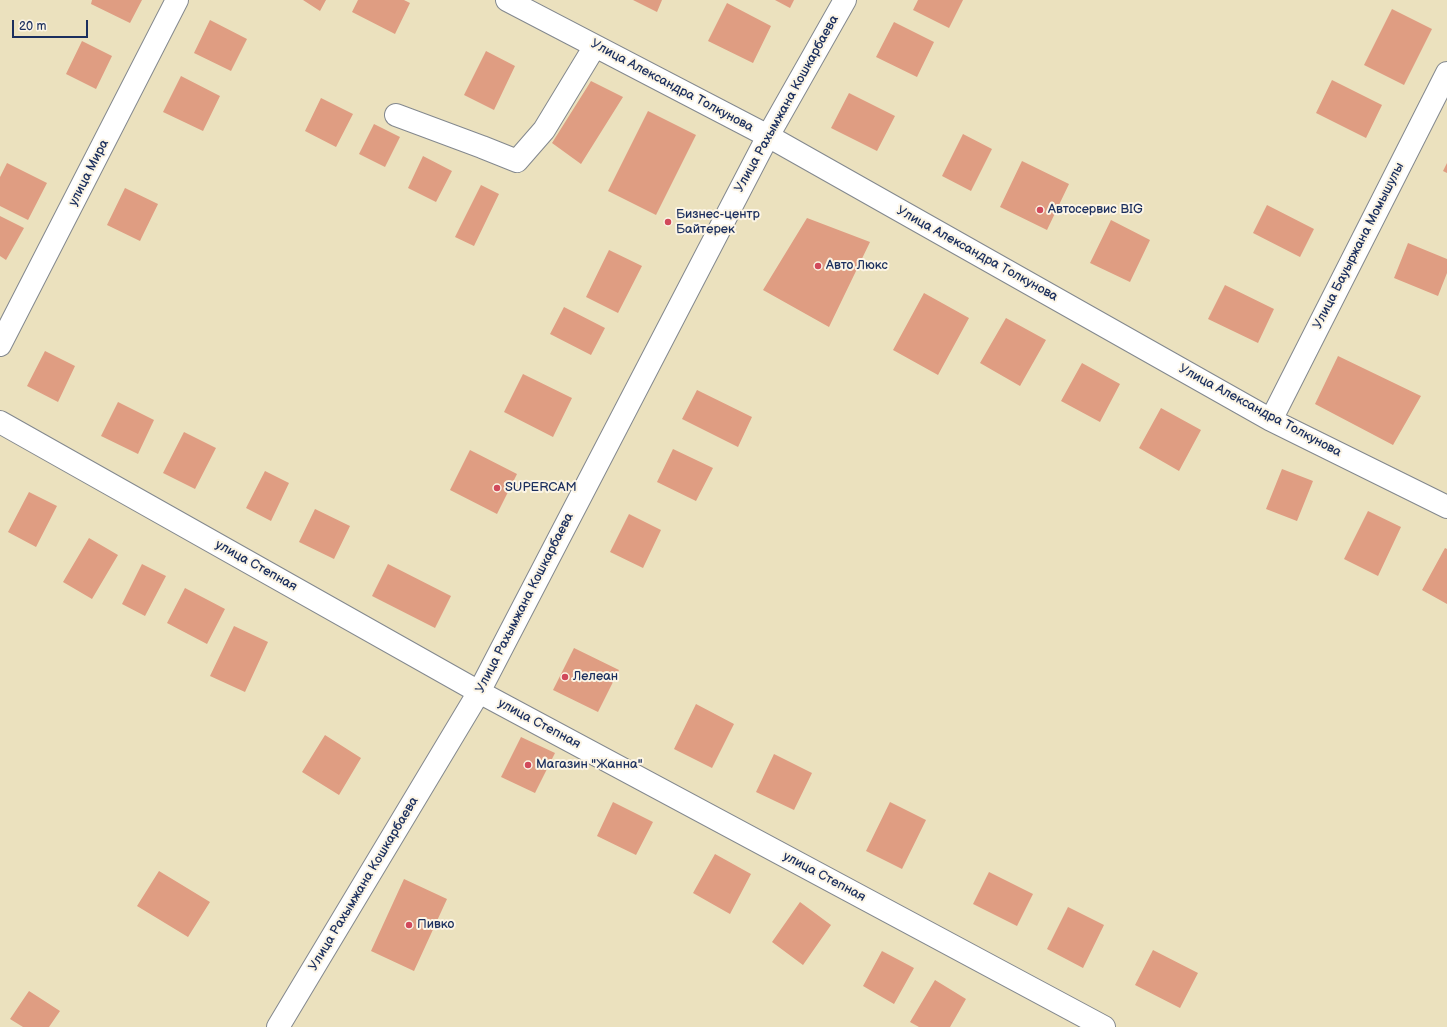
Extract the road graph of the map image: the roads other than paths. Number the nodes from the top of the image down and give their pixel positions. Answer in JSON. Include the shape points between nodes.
{"nodes":[{"id":1,"x":177,"y":0,"type":"edge"},
{"id":2,"x":507,"y":0,"type":"edge"},
{"id":3,"x":845,"y":0,"type":"edge"},
{"id":4,"x":595,"y":46,"type":"junction"},
{"id":5,"x":1447,"y":73,"type":"edge"},
{"id":6,"x":396,"y":115,"type":"dead end"},
{"id":7,"x":768,"y":136,"type":"junction"},
{"id":8,"x":0,"y":345,"type":"edge"},
{"id":9,"x":1271,"y":420,"type":"junction"},
{"id":10,"x":0,"y":422,"type":"edge"},
{"id":11,"x":1447,"y":507,"type":"edge"},
{"id":12,"x":480,"y":692,"type":"junction"},
{"id":13,"x":278,"y":1027,"type":"edge"},
{"id":14,"x":1104,"y":1027,"type":"edge"}],
"edges":[{"from":1,"to":8,"type":"street","name":"улица Мира"},
{"from":2,"to":4,"type":"street","name":"Улица Александра Толкунова"},
{"from":3,"to":7,"type":"street","name":"Улица Рахымжана Кошкарбаева"},
{"from":4,"to":6,"type":"street","via":[[544,130],[517,162]]},
{"from":4,"to":7,"type":"street","name":"Улица Александра Толкунова"},
{"from":5,"to":9,"type":"street","name":"Улица Бауыржана Момышулы"},
{"from":7,"to":9,"type":"street","name":"Улица Александра Толкунова"},
{"from":7,"to":12,"type":"street","name":"Улица Рахымжана Кошкарбаева"},
{"from":9,"to":11,"type":"street","name":"Улица Александра Толкунова"},
{"from":10,"to":12,"type":"street","name":"улица Степная"},
{"from":12,"to":13,"type":"street","name":"Улица Рахымжана Кошкарбаева"},
{"from":12,"to":14,"type":"street","name":"улица Степная"}]}
